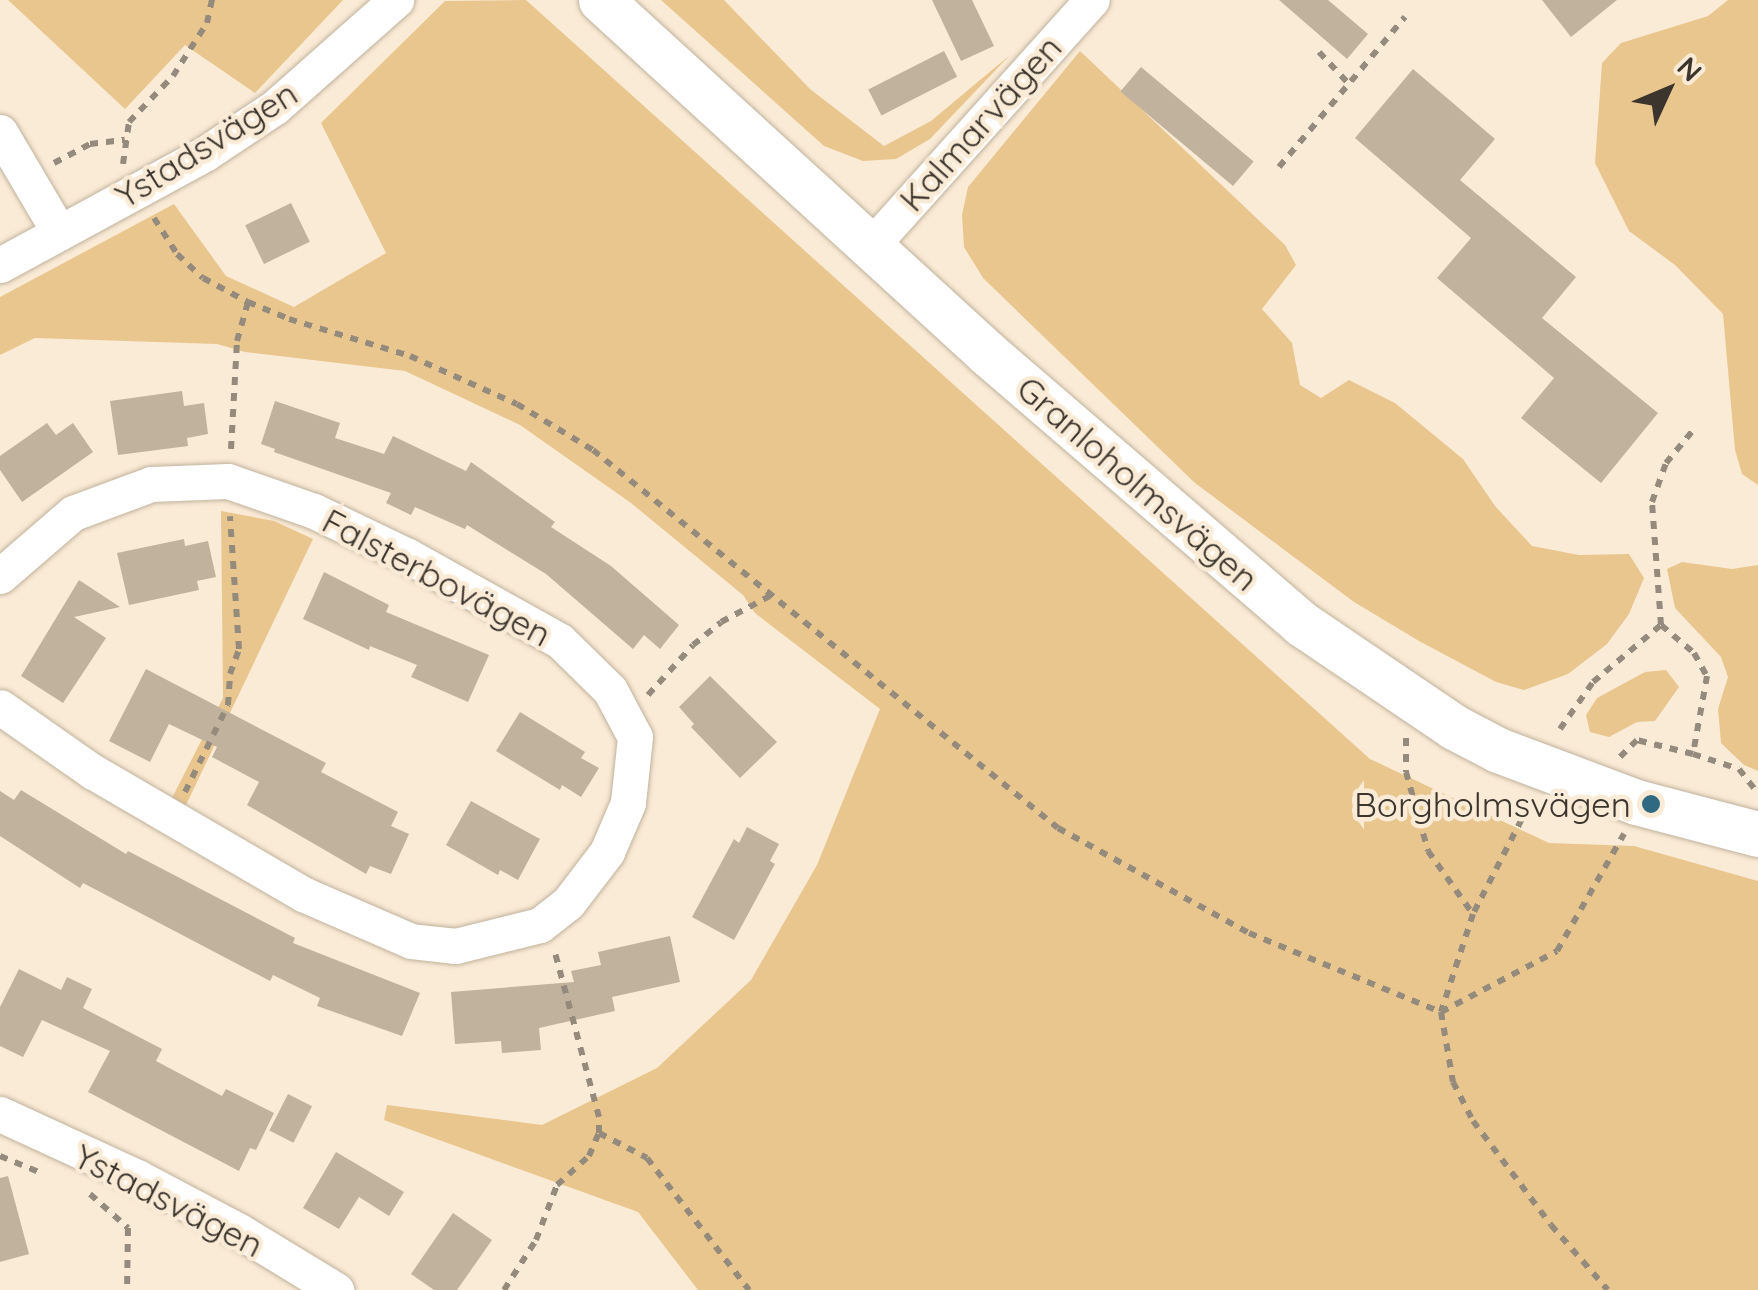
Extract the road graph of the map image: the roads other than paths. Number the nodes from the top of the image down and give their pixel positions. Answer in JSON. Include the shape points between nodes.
{"nodes":[{"id":1,"x":396,"y":0,"type":"edge"},
{"id":2,"x":600,"y":0,"type":"edge"},
{"id":3,"x":1092,"y":0,"type":"edge"},
{"id":4,"x":0,"y":132,"type":"edge"},
{"id":5,"x":59,"y":232,"type":"junction"},
{"id":6,"x":870,"y":247,"type":"junction"},
{"id":7,"x":0,"y":266,"type":"edge"},
{"id":8,"x":0,"y":576,"type":"edge"},
{"id":9,"x":0,"y":707,"type":"edge"},
{"id":10,"x":1758,"y":834,"type":"edge"},
{"id":11,"x":0,"y":1114,"type":"edge"},
{"id":12,"x":336,"y":1290,"type":"edge"}],
"edges":[{"from":1,"to":5,"type":"street","name":"Ystadsvägen","via":[[275,108]]},
{"from":2,"to":6,"type":"street","name":"Granloholmsvägen"},
{"from":3,"to":6,"type":"street","name":"Kalmarvägen"},
{"from":4,"to":5,"type":"street"},
{"from":5,"to":7,"type":"street","name":"Ystadsvägen"},
{"from":6,"to":10,"type":"street","name":"Granloholmsvägen","via":[[1302,624],[1454,726],[1498,750],[1636,802]]},
{"from":8,"to":9,"type":"street","name":"Falsterbovägen","via":[[73,513],[151,484],[228,481],[314,511],[560,641],[610,690],[635,737],[628,803],[607,852],[568,903],[540,925],[456,946],[411,940],[302,894],[172,820]]},
{"from":11,"to":12,"type":"street","name":"Ystadsvägen","via":[[222,1222]]}]}
